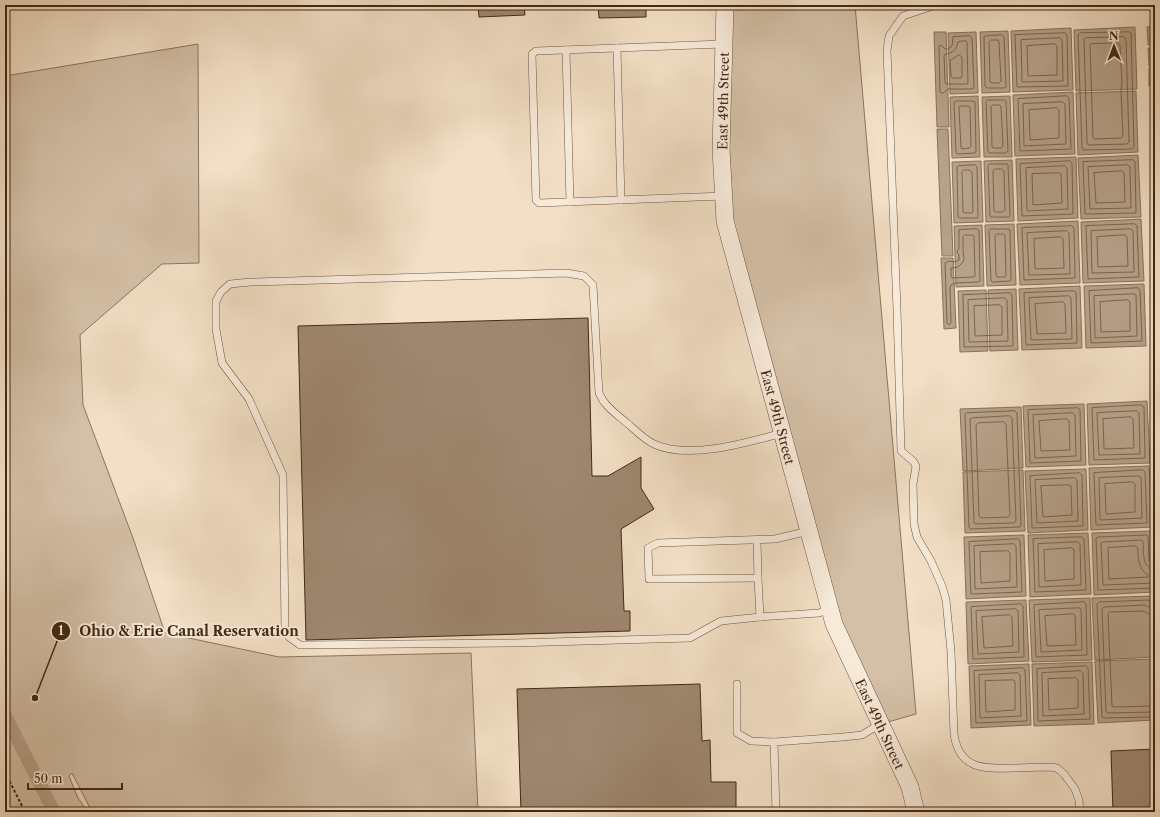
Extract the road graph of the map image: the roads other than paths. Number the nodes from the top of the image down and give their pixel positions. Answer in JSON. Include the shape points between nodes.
{"nodes":[{"id":1,"x":724,"y":5,"type":"edge"},
{"id":2,"x":971,"y":5,"type":"edge"},
{"id":3,"x":724,"y":44,"type":"junction"},
{"id":4,"x":617,"y":48,"type":"junction"},
{"id":5,"x":566,"y":50,"type":"junction"},
{"id":6,"x":724,"y":196,"type":"junction"},
{"id":7,"x":621,"y":200,"type":"junction"},
{"id":8,"x":570,"y":202,"type":"junction"},
{"id":9,"x":782,"y":433,"type":"junction"},
{"id":10,"x":809,"y":531,"type":"junction"},
{"id":11,"x":757,"y":540,"type":"junction"},
{"id":12,"x":758,"y":578,"type":"junction"},
{"id":13,"x":830,"y":609,"type":"junction"},
{"id":14,"x":760,"y":617,"type":"junction"},
{"id":15,"x":737,"y":684,"type":"dead end"},
{"id":16,"x":880,"y":724,"type":"junction"},
{"id":17,"x":774,"y":742,"type":"junction"},
{"id":18,"x":776,"y":812,"type":"edge"},
{"id":19,"x":916,"y":812,"type":"edge"},
{"id":20,"x":1080,"y":812,"type":"edge"}],
"edges":[{"from":1,"to":3,"type":"street","name":"East 49th Street"},
{"from":2,"to":20,"type":"lane","via":[[933,6],[903,16],[889,36],[887,51],[901,451],[916,466],[912,484],[914,524],[917,537],[931,561],[946,600],[954,734],[960,753],[968,762],[991,769],[1057,768],[1075,789]]},
{"from":3,"to":4,"type":"lane"},
{"from":3,"to":6,"type":"street","name":"East 49th Street","via":[[721,148]]},
{"from":4,"to":5,"type":"lane"},
{"from":4,"to":7,"type":"lane"},
{"from":5,"to":8,"type":"lane"},
{"from":5,"to":8,"type":"lane","via":[[536,51],[532,54],[532,62],[536,200],[539,203]]},
{"from":6,"to":7,"type":"lane"},
{"from":6,"to":9,"type":"street","name":"East 49th Street","via":[[725,221]]},
{"from":7,"to":8,"type":"lane"},
{"from":9,"to":10,"type":"street","name":"East 49th Street"},
{"from":9,"to":14,"type":"lane","via":[[755,441],[689,450],[669,449],[653,444],[630,426],[605,404],[599,393],[593,285],[584,276],[566,273],[251,282],[230,284],[216,301],[216,329],[222,363],[249,399],[283,475],[285,628],[289,638],[300,645],[690,638],[722,621]]},
{"from":10,"to":11,"type":"lane"},
{"from":10,"to":13,"type":"street","name":"East 49th Street"},
{"from":11,"to":12,"type":"lane"},
{"from":11,"to":12,"type":"lane","via":[[658,543],[648,548],[649,579]]},
{"from":12,"to":14,"type":"lane"},
{"from":13,"to":14,"type":"lane","via":[[819,613]]},
{"from":13,"to":16,"type":"street","name":"East 49th Street","via":[[834,624]]},
{"from":15,"to":17,"type":"lane","via":[[737,733],[751,741]]},
{"from":16,"to":17,"type":"lane","via":[[862,735]]},
{"from":16,"to":19,"type":"street","name":"East 49th Street","via":[[910,788]]},
{"from":17,"to":18,"type":"lane"}]}
